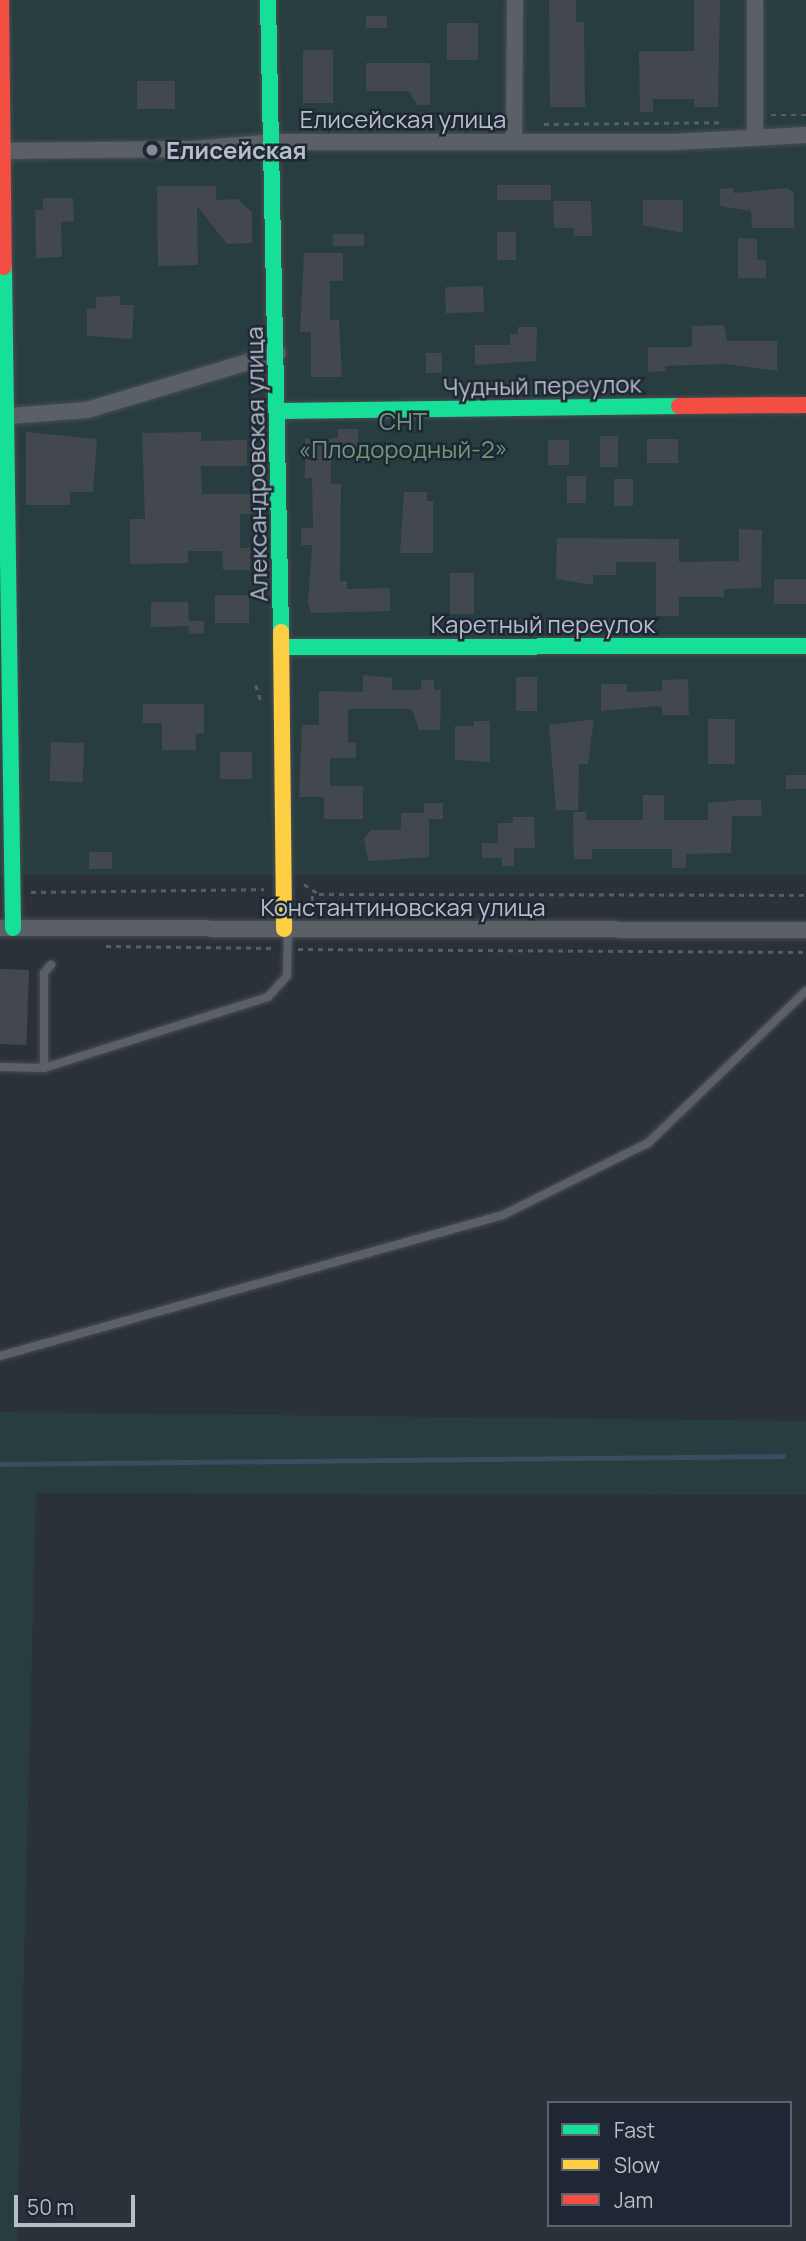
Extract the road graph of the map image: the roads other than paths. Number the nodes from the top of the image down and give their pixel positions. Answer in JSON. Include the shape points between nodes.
{"nodes":[{"id":1,"x":1,"y":0,"type":"edge"},
{"id":2,"x":268,"y":0,"type":"edge"},
{"id":3,"x":515,"y":0,"type":"edge"},
{"id":4,"x":755,"y":0,"type":"edge"},
{"id":5,"x":755,"y":135,"type":"junction"},
{"id":6,"x":806,"y":135,"type":"edge"},
{"id":7,"x":275,"y":142,"type":"junction"},
{"id":8,"x":514,"y":142,"type":"junction"},
{"id":9,"x":3,"y":151,"type":"edge"},
{"id":10,"x":278,"y":353,"type":"junction"},
{"id":11,"x":806,"y":405,"type":"edge"},
{"id":12,"x":278,"y":411,"type":"junction"},
{"id":13,"x":10,"y":416,"type":"junction"},
{"id":14,"x":806,"y":646,"type":"edge"},
{"id":15,"x":281,"y":647,"type":"junction"},
{"id":16,"x":6,"y":928,"type":"edge"},
{"id":17,"x":286,"y":929,"type":"junction"},
{"id":18,"x":806,"y":930,"type":"edge"},
{"id":19,"x":51,"y":965,"type":"dead end"},
{"id":20,"x":806,"y":991,"type":"edge"},
{"id":21,"x":0,"y":1067,"type":"edge"},
{"id":22,"x":44,"y":1068,"type":"junction"},
{"id":23,"x":0,"y":1356,"type":"edge"}],
"edges":[{"from":1,"to":9,"type":"street"},
{"from":2,"to":7,"type":"street","name":"Александровская улица","via":[[268,127]]},
{"from":3,"to":8,"type":"street"},
{"from":4,"to":5,"type":"street"},
{"from":5,"to":6,"type":"street","name":"Елисейская улица"},
{"from":5,"to":8,"type":"street","name":"Елисейская улица","via":[[674,142]]},
{"from":7,"to":8,"type":"street","name":"Елисейская улица"},
{"from":7,"to":9,"type":"street","name":"Елисейская улица","via":[[193,149]]},
{"from":7,"to":10,"type":"street","name":"Александровская улица"},
{"from":9,"to":13,"type":"street"},
{"from":10,"to":12,"type":"street","name":"Александровская улица"},
{"from":10,"to":13,"type":"street","via":[[88,410]]},
{"from":11,"to":12,"type":"street","name":"Чудный переулок"},
{"from":12,"to":15,"type":"street","name":"Александровская улица"},
{"from":13,"to":16,"type":"street"},
{"from":14,"to":15,"type":"street","name":"Каретный переулок"},
{"from":15,"to":17,"type":"street","name":"Александровская улица"},
{"from":16,"to":17,"type":"street","name":"Константиновская улица"},
{"from":17,"to":18,"type":"street","name":"Константиновская улица"},
{"from":17,"to":22,"type":"lane","via":[[287,975],[277,992]]},
{"from":19,"to":22,"type":"lane","via":[[44,974]]},
{"from":20,"to":23,"type":"lane","via":[[648,1143],[503,1215]]},
{"from":21,"to":22,"type":"lane"}]}
